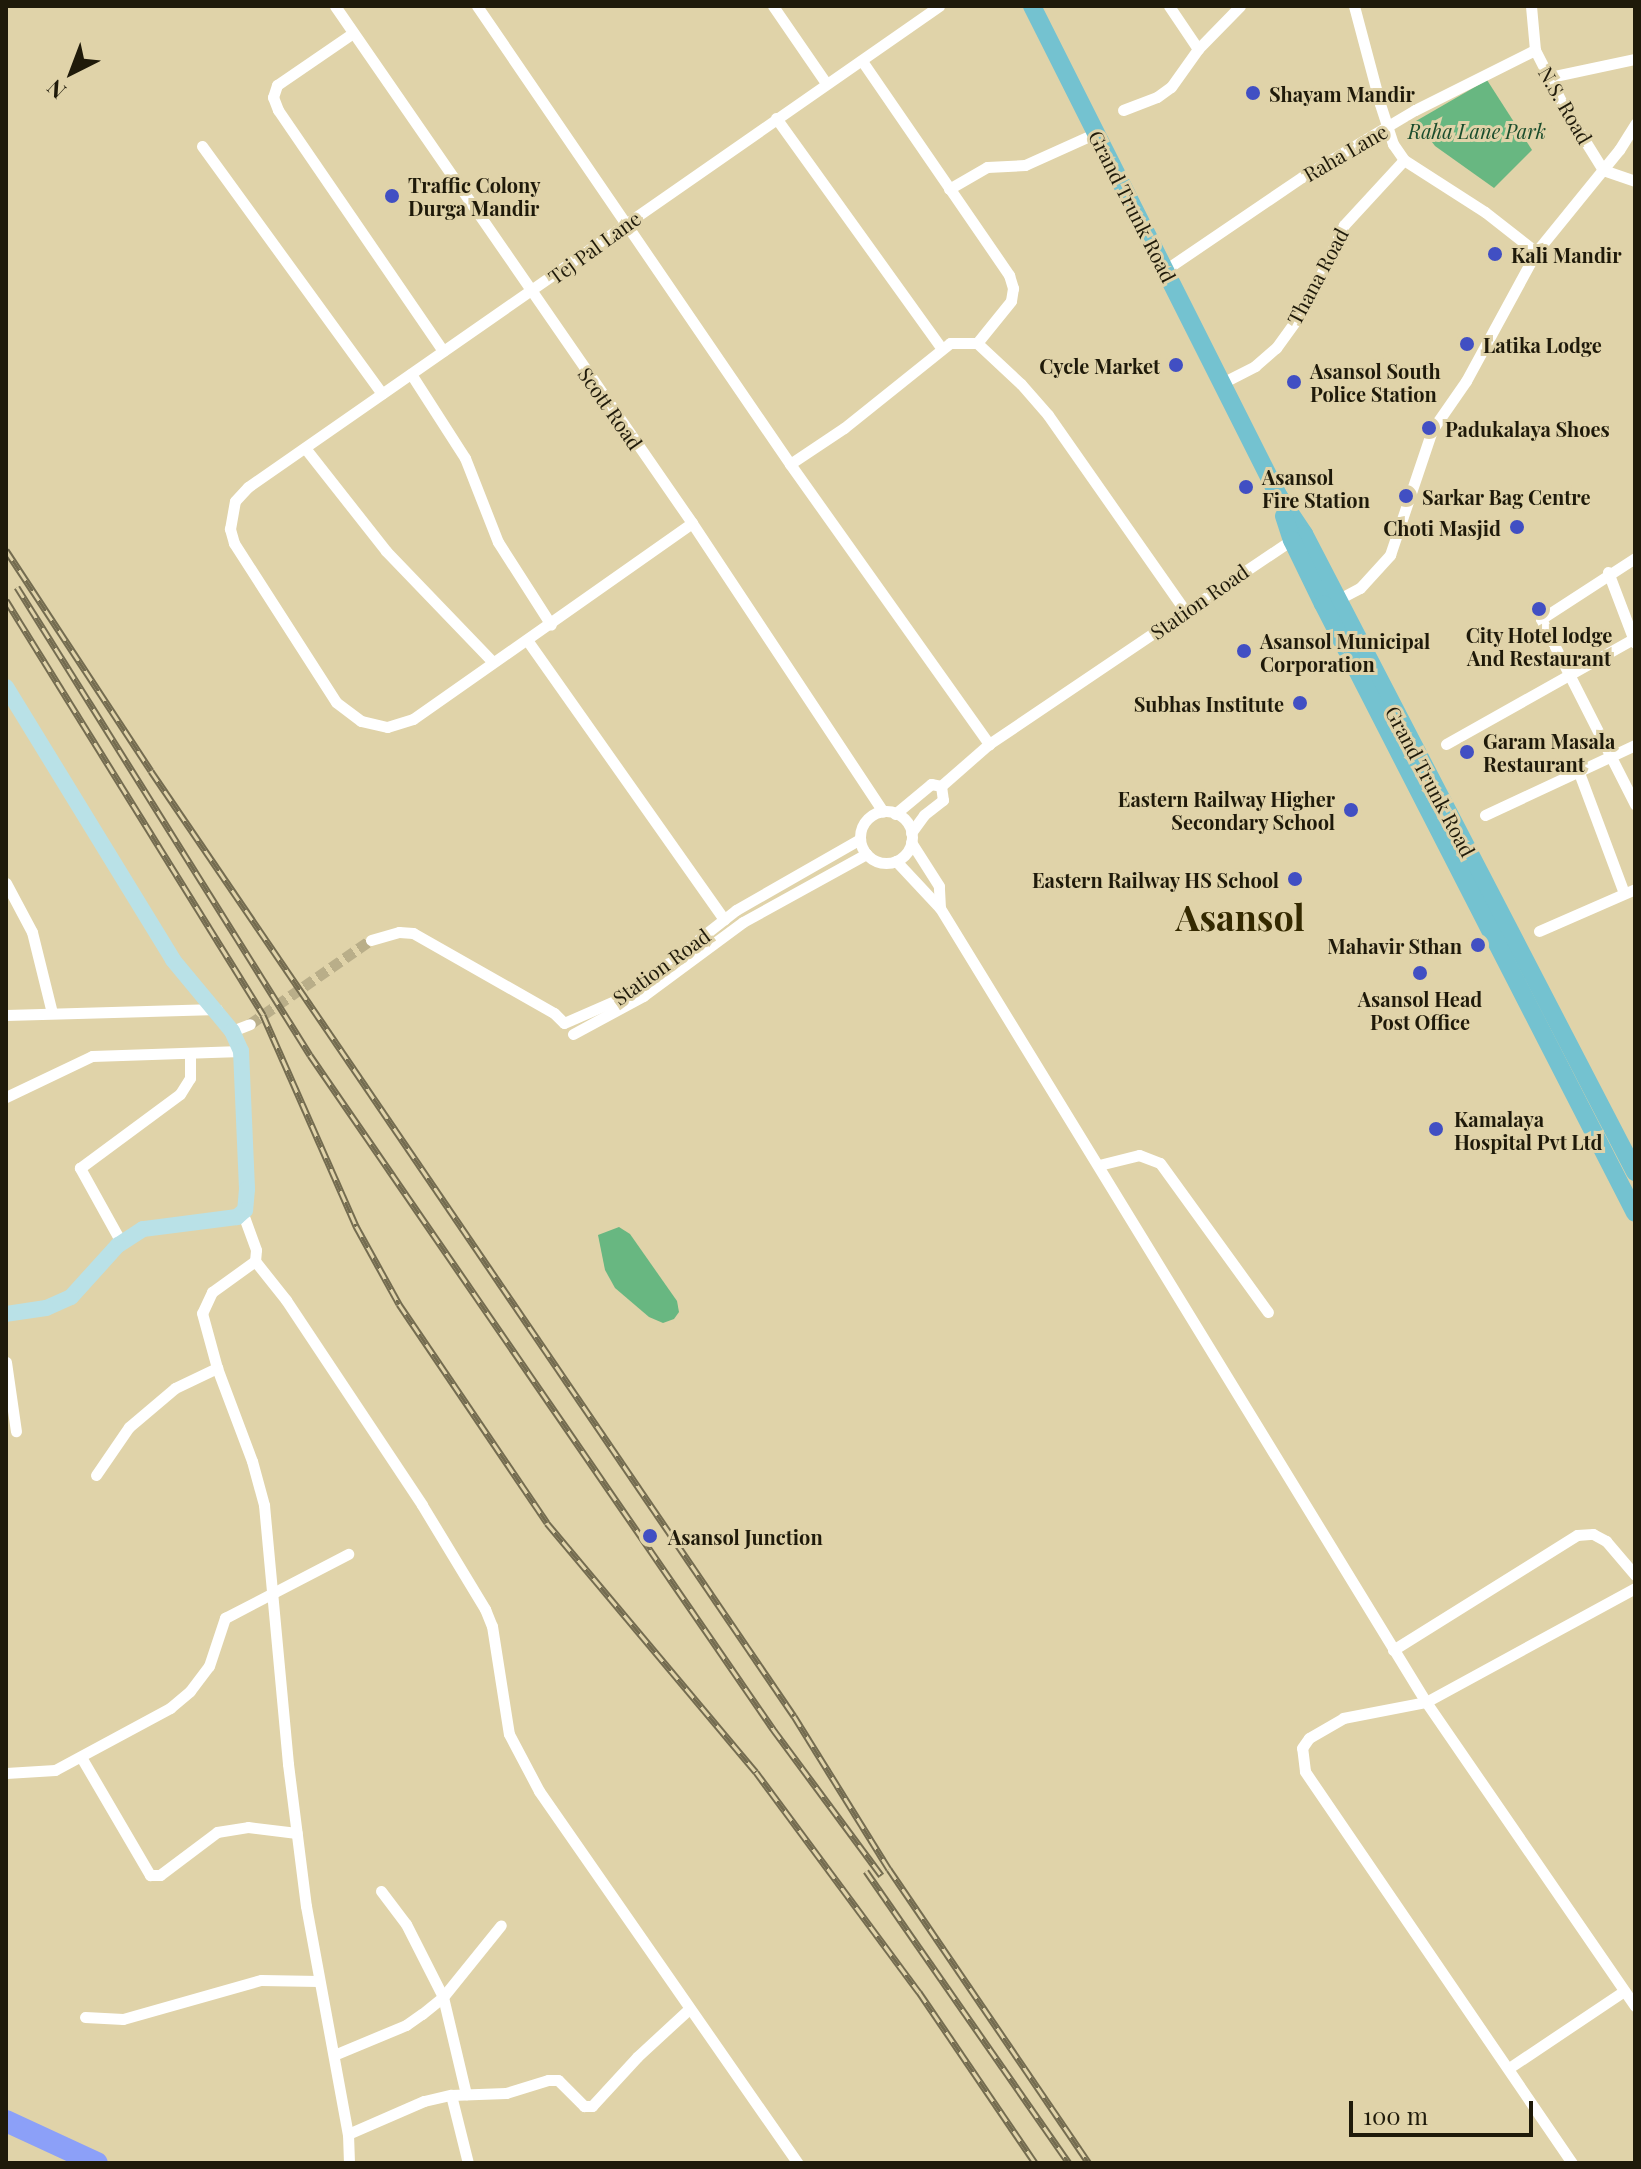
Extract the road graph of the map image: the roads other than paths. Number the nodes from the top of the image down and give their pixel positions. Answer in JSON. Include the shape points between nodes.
{"nodes":[{"id":1,"x":335,"y":6,"type":"edge"},
{"id":2,"x":477,"y":6,"type":"edge"},
{"id":3,"x":773,"y":6,"type":"edge"},
{"id":4,"x":939,"y":6,"type":"edge"},
{"id":5,"x":1032,"y":6,"type":"edge"},
{"id":6,"x":1169,"y":6,"type":"edge"},
{"id":7,"x":1240,"y":6,"type":"edge"},
{"id":8,"x":1354,"y":6,"type":"edge"},
{"id":9,"x":1531,"y":6,"type":"edge"},
{"id":10,"x":353,"y":33,"type":"junction"},
{"id":11,"x":1198,"y":49,"type":"junction"},
{"id":12,"x":1535,"y":50,"type":"junction"},
{"id":13,"x":1635,"y":59,"type":"edge"},
{"id":14,"x":862,"y":61,"type":"junction"},
{"id":15,"x":1550,"y":77,"type":"junction"},
{"id":16,"x":826,"y":83,"type":"junction"},
{"id":17,"x":1123,"y":110,"type":"dead end"},
{"id":18,"x":776,"y":118,"type":"junction"},
{"id":19,"x":1635,"y":124,"type":"edge"},
{"id":20,"x":1388,"y":128,"type":"junction"},
{"id":21,"x":1096,"y":133,"type":"junction"},
{"id":22,"x":202,"y":146,"type":"dead end"},
{"id":23,"x":1404,"y":160,"type":"junction"},
{"id":24,"x":1603,"y":170,"type":"junction"},
{"id":25,"x":1635,"y":181,"type":"edge"},
{"id":26,"x":949,"y":189,"type":"junction"},
{"id":27,"x":626,"y":225,"type":"junction"},
{"id":28,"x":1536,"y":252,"type":"junction"},
{"id":29,"x":1165,"y":270,"type":"junction"},
{"id":30,"x":531,"y":293,"type":"junction"},
{"id":31,"x":977,"y":343,"type":"junction"},
{"id":32,"x":942,"y":349,"type":"junction"},
{"id":33,"x":443,"y":351,"type":"junction"},
{"id":34,"x":411,"y":374,"type":"junction"},
{"id":35,"x":1224,"y":382,"type":"junction"},
{"id":36,"x":382,"y":394,"type":"junction"},
{"id":37,"x":305,"y":448,"type":"junction"},
{"id":38,"x":790,"y":464,"type":"junction"},
{"id":39,"x":692,"y":523,"type":"junction"},
{"id":40,"x":1298,"y":537,"type":"junction"},
{"id":41,"x":1635,"y":558,"type":"edge"},
{"id":42,"x":1608,"y":572,"type":"junction"},
{"id":43,"x":1337,"y":600,"type":"junction"},
{"id":44,"x":1185,"y":611,"type":"junction"},
{"id":45,"x":551,"y":625,"type":"junction"},
{"id":46,"x":527,"y":640,"type":"junction"},
{"id":47,"x":1634,"y":640,"type":"edge"},
{"id":48,"x":493,"y":662,"type":"junction"},
{"id":49,"x":1570,"y":675,"type":"junction"},
{"id":50,"x":6,"y":687,"type":"edge"},
{"id":51,"x":989,"y":744,"type":"junction"},
{"id":52,"x":1446,"y":744,"type":"dead end"},
{"id":53,"x":1635,"y":745,"type":"edge"},
{"id":54,"x":1609,"y":755,"type":"junction"},
{"id":55,"x":1578,"y":770,"type":"junction"},
{"id":56,"x":941,"y":786,"type":"junction"},
{"id":57,"x":1635,"y":804,"type":"edge"},
{"id":58,"x":889,"y":813,"type":"junction"},
{"id":59,"x":1485,"y":815,"type":"dead end"},
{"id":60,"x":911,"y":838,"type":"junction"},
{"id":61,"x":860,"y":839,"type":"junction"},
{"id":62,"x":866,"y":854,"type":"junction"},
{"id":63,"x":896,"y":861,"type":"junction"},
{"id":64,"x":6,"y":883,"type":"edge"},
{"id":65,"x":1630,"y":891,"type":"edge"},
{"id":66,"x":940,"y":908,"type":"junction"},
{"id":67,"x":724,"y":919,"type":"junction"},
{"id":68,"x":1539,"y":931,"type":"dead end"},
{"id":69,"x":371,"y":940,"type":"tunnel mouth"},
{"id":70,"x":218,"y":1009,"type":"junction"},
{"id":71,"x":52,"y":1013,"type":"junction"},
{"id":72,"x":6,"y":1015,"type":"edge"},
{"id":73,"x":250,"y":1024,"type":"tunnel mouth"},
{"id":74,"x":232,"y":1031,"type":"junction"},
{"id":75,"x":573,"y":1034,"type":"dead end"},
{"id":76,"x":241,"y":1051,"type":"junction"},
{"id":77,"x":190,"y":1053,"type":"junction"},
{"id":78,"x":6,"y":1097,"type":"edge"},
{"id":79,"x":1099,"y":1165,"type":"junction"},
{"id":80,"x":1635,"y":1172,"type":"edge"},
{"id":81,"x":1635,"y":1213,"type":"edge"},
{"id":82,"x":243,"y":1214,"type":"junction"},
{"id":83,"x":121,"y":1242,"type":"junction"},
{"id":84,"x":255,"y":1261,"type":"junction"},
{"id":85,"x":1268,"y":1312,"type":"dead end"},
{"id":86,"x":6,"y":1314,"type":"edge"},
{"id":87,"x":6,"y":1362,"type":"edge"},
{"id":88,"x":217,"y":1368,"type":"junction"},
{"id":89,"x":16,"y":1431,"type":"dead end"},
{"id":90,"x":96,"y":1475,"type":"dead end"},
{"id":91,"x":348,"y":1554,"type":"dead end"},
{"id":92,"x":1635,"y":1575,"type":"edge"},
{"id":93,"x":1635,"y":1588,"type":"edge"},
{"id":94,"x":272,"y":1592,"type":"junction"},
{"id":95,"x":1393,"y":1650,"type":"junction"},
{"id":96,"x":1426,"y":1702,"type":"junction"},
{"id":97,"x":81,"y":1757,"type":"junction"},
{"id":98,"x":6,"y":1773,"type":"edge"},
{"id":99,"x":297,"y":1833,"type":"junction"},
{"id":100,"x":381,"y":1891,"type":"dead end"},
{"id":101,"x":501,"y":1925,"type":"dead end"},
{"id":102,"x":319,"y":1981,"type":"junction"},
{"id":103,"x":1624,"y":1991,"type":"junction"},
{"id":104,"x":443,"y":1997,"type":"junction"},
{"id":105,"x":1635,"y":2006,"type":"edge"},
{"id":106,"x":689,"y":2009,"type":"junction"},
{"id":107,"x":85,"y":2017,"type":"dead end"},
{"id":108,"x":334,"y":2055,"type":"junction"},
{"id":109,"x":1509,"y":2068,"type":"junction"},
{"id":110,"x":466,"y":2094,"type":"junction"},
{"id":111,"x":451,"y":2095,"type":"junction"},
{"id":112,"x":348,"y":2134,"type":"junction"},
{"id":113,"x":349,"y":2163,"type":"edge"},
{"id":114,"x":468,"y":2163,"type":"edge"},
{"id":115,"x":798,"y":2163,"type":"edge"},
{"id":116,"x":1572,"y":2163,"type":"edge"}],
"edges":[{"from":1,"to":10,"type":"street","name":"Scott Road"},
{"from":2,"to":27,"type":"street"},
{"from":3,"to":16,"type":"street"},
{"from":4,"to":14,"type":"street","name":"Tej Pal Lane"},
{"from":5,"to":21,"type":"main road","name":"Grand Trunk Road"},
{"from":6,"to":11,"type":"street"},
{"from":7,"to":11,"type":"street"},
{"from":8,"to":20,"type":"street"},
{"from":9,"to":12,"type":"street","name":"N.S. Road"},
{"from":10,"to":30,"type":"street","name":"Scott Road"},
{"from":10,"to":33,"type":"street","via":[[277,85],[275,103]]},
{"from":11,"to":17,"type":"street","via":[[1171,87]]},
{"from":12,"to":15,"type":"street","name":"N.S. Road"},
{"from":12,"to":20,"type":"street","name":"Raha Lane"},
{"from":13,"to":15,"type":"street"},
{"from":14,"to":16,"type":"street","name":"Tej Pal Lane"},
{"from":14,"to":26,"type":"street"},
{"from":15,"to":24,"type":"street","name":"N.S. Road"},
{"from":16,"to":18,"type":"street","name":"Tej Pal Lane"},
{"from":18,"to":27,"type":"street","name":"Tej Pal Lane"},
{"from":18,"to":32,"type":"street"},
{"from":19,"to":24,"type":"street"},
{"from":20,"to":23,"type":"street"},
{"from":20,"to":29,"type":"street","name":"Raha Lane","via":[[1281,189]]},
{"from":21,"to":26,"type":"street","via":[[1025,165],[987,167]]},
{"from":21,"to":29,"type":"main road","name":"Grand Trunk Road"},
{"from":22,"to":36,"type":"street"},
{"from":23,"to":28,"type":"street"},
{"from":23,"to":35,"type":"street","name":"Thana Road","via":[[1344,225],[1307,305],[1276,348]]},
{"from":24,"to":25,"type":"street"},
{"from":24,"to":28,"type":"street"},
{"from":26,"to":31,"type":"street","via":[[1013,288],[1011,301]]},
{"from":27,"to":30,"type":"street","name":"Tej Pal Lane"},
{"from":27,"to":38,"type":"street"},
{"from":28,"to":43,"type":"street","via":[[1466,381],[1432,430],[1390,555],[1360,588]]},
{"from":29,"to":35,"type":"main road","name":"Grand Trunk Road"},
{"from":30,"to":33,"type":"street","name":"Tej Pal Lane"},
{"from":30,"to":39,"type":"street","name":"Scott Road"},
{"from":31,"to":32,"type":"street","via":[[962,340]]},
{"from":31,"to":44,"type":"street","via":[[1048,415]]},
{"from":32,"to":38,"type":"street"},
{"from":33,"to":34,"type":"street","name":"Tej Pal Lane"},
{"from":34,"to":36,"type":"street","name":"Tej Pal Lane"},
{"from":34,"to":45,"type":"street","via":[[465,458],[498,542]]},
{"from":35,"to":40,"type":"main road","name":"Grand Trunk Road"},
{"from":36,"to":37,"type":"street","name":"Tej Pal Lane"},
{"from":37,"to":48,"type":"street","via":[[386,551]]},
{"from":37,"to":48,"type":"street","name":"Tej Pal Lane","via":[[248,487],[231,512],[234,543],[336,702],[373,725],[400,724]]},
{"from":38,"to":51,"type":"street"},
{"from":39,"to":45,"type":"street"},
{"from":39,"to":58,"type":"street","name":"Scott Road"},
{"from":40,"to":43,"type":"main road","name":"Grand Trunk Road"},
{"from":40,"to":44,"type":"street","name":"Station Road"},
{"from":40,"to":81,"type":"main road"},
{"from":41,"to":42,"type":"street"},
{"from":42,"to":47,"type":"street"},
{"from":42,"to":49,"type":"street","via":[[1541,619]]},
{"from":43,"to":80,"type":"main road","name":"Grand Trunk Road"},
{"from":44,"to":51,"type":"street","name":"Station Road"},
{"from":45,"to":46,"type":"street"},
{"from":46,"to":48,"type":"street"},
{"from":46,"to":67,"type":"street"},
{"from":47,"to":49,"type":"street"},
{"from":49,"to":52,"type":"street"},
{"from":49,"to":54,"type":"street"},
{"from":50,"to":70,"type":"street","via":[[173,960]]},
{"from":51,"to":56,"type":"street","name":"Station Road"},
{"from":53,"to":54,"type":"street"},
{"from":54,"to":55,"type":"street"},
{"from":54,"to":57,"type":"street"},
{"from":55,"to":59,"type":"street"},
{"from":55,"to":65,"type":"street"},
{"from":56,"to":58,"type":"street","name":"Station Road","via":[[931,784]]},
{"from":56,"to":60,"type":"street","name":"Station Road","via":[[943,800],[924,815]]},
{"from":58,"to":60,"type":"street","via":[[908,825]]},
{"from":58,"to":61,"type":"street","via":[[864,823]]},
{"from":60,"to":63,"type":"street"},
{"from":60,"to":66,"type":"street","via":[[939,886]]},
{"from":61,"to":62,"type":"street"},
{"from":61,"to":67,"type":"street","name":"Station Road"},
{"from":62,"to":63,"type":"street","via":[[880,863]]},
{"from":62,"to":75,"type":"street","name":"Station Road","via":[[743,922],[643,996]]},
{"from":63,"to":66,"type":"street"},
{"from":64,"to":71,"type":"street","via":[[41,956]]},
{"from":65,"to":68,"type":"street"},
{"from":66,"to":79,"type":"street"},
{"from":67,"to":69,"type":"street","name":"Station Road","via":[[628,995],[564,1023],[413,933]]},
{"from":70,"to":71,"type":"street"},
{"from":70,"to":74,"type":"street"},
{"from":71,"to":72,"type":"street"},
{"from":73,"to":74,"type":"street"},
{"from":74,"to":76,"type":"street"},
{"from":76,"to":77,"type":"street"},
{"from":76,"to":82,"type":"street","via":[[247,1189]]},
{"from":77,"to":78,"type":"street","via":[[92,1056]]},
{"from":77,"to":83,"type":"street","via":[[190,1078],[180,1094],[80,1168]]},
{"from":79,"to":85,"type":"street","via":[[1139,1155],[1160,1163]]},
{"from":79,"to":95,"type":"street"},
{"from":82,"to":83,"type":"street","via":[[143,1229]]},
{"from":82,"to":84,"type":"street"},
{"from":83,"to":86,"type":"street","via":[[71,1297],[46,1308]]},
{"from":84,"to":88,"type":"street","via":[[205,1302],[202,1313]]},
{"from":84,"to":106,"type":"street","via":[[388,1454],[485,1609],[516,1751]]},
{"from":87,"to":89,"type":"street"},
{"from":88,"to":90,"type":"street","via":[[175,1388],[138,1419]]},
{"from":88,"to":94,"type":"street","via":[[264,1505]]},
{"from":91,"to":94,"type":"street"},
{"from":92,"to":95,"type":"street","via":[[1606,1541],[1593,1534],[1577,1535]]},
{"from":93,"to":96,"type":"street"},
{"from":94,"to":97,"type":"street","via":[[225,1618],[214,1656],[182,1700]]},
{"from":94,"to":99,"type":"street"},
{"from":95,"to":96,"type":"street"},
{"from":96,"to":103,"type":"street"},
{"from":96,"to":109,"type":"street","via":[[1331,1722],[1309,1738],[1301,1759]]},
{"from":97,"to":98,"type":"street","via":[[55,1770]]},
{"from":97,"to":99,"type":"street","via":[[150,1875],[160,1875],[217,1832],[248,1827]]},
{"from":99,"to":102,"type":"street"},
{"from":100,"to":104,"type":"street","via":[[406,1924]]},
{"from":101,"to":104,"type":"street"},
{"from":102,"to":107,"type":"street","via":[[261,1980],[123,2019]]},
{"from":102,"to":108,"type":"street"},
{"from":103,"to":105,"type":"street"},
{"from":103,"to":109,"type":"street"},
{"from":104,"to":108,"type":"street","via":[[406,2025]]},
{"from":104,"to":110,"type":"street"},
{"from":106,"to":110,"type":"street","via":[[592,2106],[584,2106],[558,2080],[506,2093]]},
{"from":106,"to":115,"type":"street"},
{"from":108,"to":112,"type":"street"},
{"from":109,"to":116,"type":"street"},
{"from":110,"to":111,"type":"street"},
{"from":111,"to":112,"type":"street","via":[[410,2106]]},
{"from":111,"to":114,"type":"street"},
{"from":112,"to":113,"type":"street"}]}
